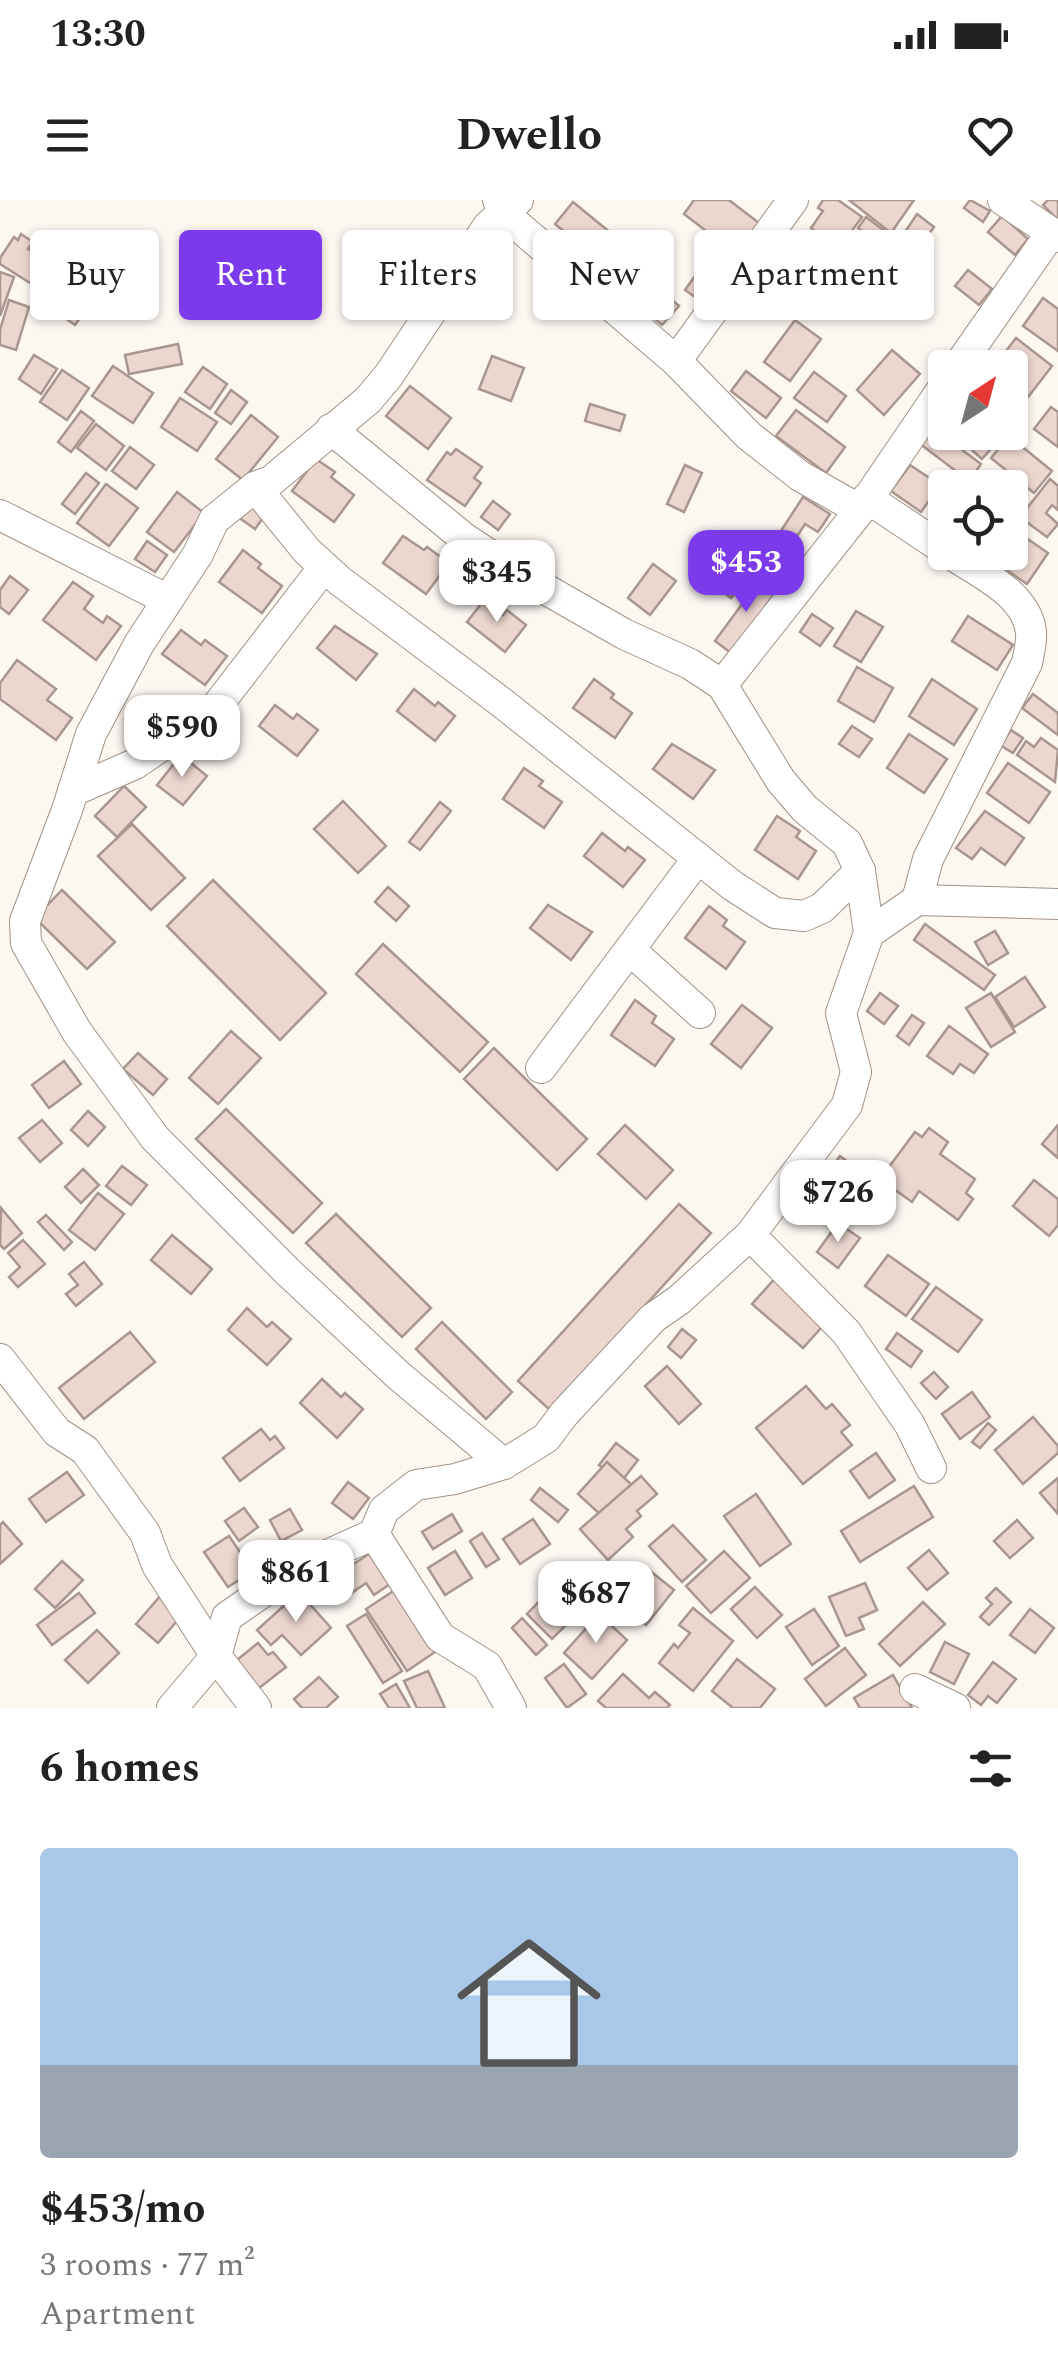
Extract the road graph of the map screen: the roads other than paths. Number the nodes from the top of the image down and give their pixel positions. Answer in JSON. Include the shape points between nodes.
{"nodes":[{"id":1,"x":794,"y":200,"type":"edge"},
{"id":2,"x":1003,"y":200,"type":"edge"},
{"id":3,"x":506,"y":204,"type":"edge"},
{"id":4,"x":1054,"y":235,"type":"edge"},
{"id":5,"x":971,"y":350,"type":"edge"},
{"id":6,"x":676,"y":362,"type":"junction"},
{"id":7,"x":928,"y":411,"type":"edge"},
{"id":8,"x":331,"y":430,"type":"junction"},
{"id":9,"x":254,"y":488,"type":"junction"},
{"id":10,"x":864,"y":504,"type":"junction"},
{"id":11,"x":0,"y":515,"type":"edge"},
{"id":12,"x":928,"y":540,"type":"edge"},
{"id":13,"x":324,"y":567,"type":"junction"},
{"id":14,"x":975,"y":570,"type":"edge"},
{"id":15,"x":168,"y":600,"type":"junction"},
{"id":16,"x":722,"y":685,"type":"junction"},
{"id":17,"x":73,"y":792,"type":"junction"},
{"id":18,"x":698,"y":858,"type":"junction"},
{"id":19,"x":860,"y":871,"type":"junction"},
{"id":20,"x":917,"y":900,"type":"junction"},
{"id":21,"x":1058,"y":904,"type":"edge"},
{"id":22,"x":868,"y":933,"type":"junction"},
{"id":23,"x":630,"y":950,"type":"junction"},
{"id":24,"x":700,"y":1013,"type":"dead end"},
{"id":25,"x":541,"y":1068,"type":"dead end"},
{"id":26,"x":750,"y":1235,"type":"junction"},
{"id":27,"x":0,"y":1359,"type":"edge"},
{"id":28,"x":504,"y":1464,"type":"junction"},
{"id":29,"x":932,"y":1468,"type":"dead end"},
{"id":30,"x":374,"y":1534,"type":"junction"},
{"id":31,"x":216,"y":1656,"type":"junction"},
{"id":32,"x":916,"y":1689,"type":"dead end"},
{"id":33,"x":172,"y":1708,"type":"edge"},
{"id":34,"x":256,"y":1708,"type":"edge"},
{"id":35,"x":511,"y":1708,"type":"edge"},
{"id":36,"x":955,"y":1708,"type":"edge"}],
"edges":[{"from":1,"to":6,"type":"street"},
{"from":2,"to":4,"type":"street"},
{"from":3,"to":6,"type":"street"},
{"from":3,"to":8,"type":"street","via":[[389,375]]},
{"from":4,"to":5,"type":"street"},
{"from":6,"to":10,"type":"street","via":[[800,476]]},
{"from":7,"to":10,"type":"street"},
{"from":8,"to":9,"type":"street"},
{"from":8,"to":16,"type":"street","via":[[519,574]]},
{"from":9,"to":13,"type":"street"},
{"from":9,"to":15,"type":"street","via":[[214,520]]},
{"from":10,"to":12,"type":"street"},
{"from":10,"to":16,"type":"street"},
{"from":11,"to":15,"type":"street"},
{"from":13,"to":17,"type":"street","via":[[213,711],[135,764]]},
{"from":13,"to":18,"type":"street"},
{"from":14,"to":20,"type":"street","via":[[1024,608],[1032,634],[1027,663],[928,859]]},
{"from":15,"to":17,"type":"street","via":[[91,734]]},
{"from":16,"to":19,"type":"street","via":[[781,780],[847,843]]},
{"from":17,"to":28,"type":"street","via":[[26,921],[26,943],[77,1032],[156,1138],[287,1271]]},
{"from":18,"to":19,"type":"street","via":[[775,913],[804,916],[830,903]]},
{"from":18,"to":23,"type":"street"},
{"from":19,"to":22,"type":"street"},
{"from":20,"to":21,"type":"street"},
{"from":20,"to":22,"type":"street"},
{"from":22,"to":26,"type":"street","via":[[841,1013],[856,1072],[847,1105]]},
{"from":23,"to":24,"type":"street"},
{"from":23,"to":25,"type":"street"},
{"from":26,"to":28,"type":"street","via":[[653,1318],[546,1438]]},
{"from":26,"to":29,"type":"street","via":[[846,1332]]},
{"from":27,"to":31,"type":"street","via":[[57,1432],[85,1450],[145,1532],[158,1565]]},
{"from":28,"to":30,"type":"street","via":[[416,1486],[384,1510]]},
{"from":30,"to":31,"type":"street","via":[[296,1569],[227,1617]]},
{"from":30,"to":35,"type":"street","via":[[440,1638],[487,1666]]},
{"from":31,"to":33,"type":"street"},
{"from":31,"to":34,"type":"street"},
{"from":32,"to":36,"type":"street"}]}
